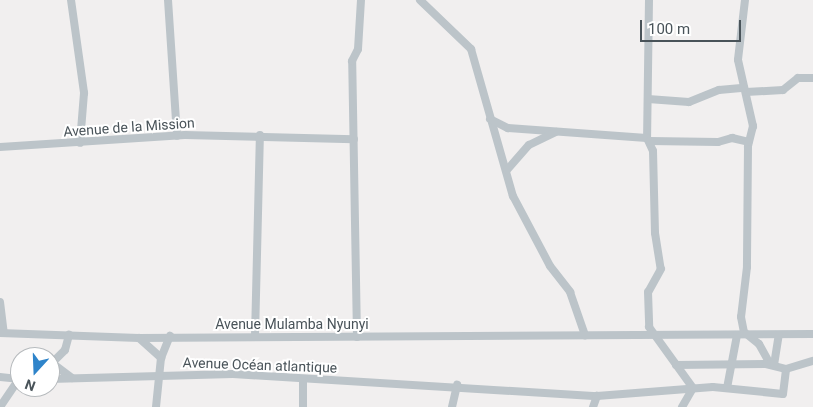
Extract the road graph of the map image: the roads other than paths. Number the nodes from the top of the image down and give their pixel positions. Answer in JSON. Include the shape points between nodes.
{"nodes":[{"id":1,"x":71,"y":0,"type":"edge"},
{"id":2,"x":168,"y":0,"type":"edge"},
{"id":3,"x":362,"y":0,"type":"edge"},
{"id":4,"x":420,"y":0,"type":"edge"},
{"id":5,"x":649,"y":0,"type":"edge"},
{"id":6,"x":746,"y":0,"type":"edge"},
{"id":7,"x":813,"y":78,"type":"edge"},
{"id":8,"x":745,"y":90,"type":"junction"},
{"id":9,"x":648,"y":99,"type":"junction"},
{"id":10,"x":490,"y":119,"type":"junction"},
{"id":11,"x":558,"y":132,"type":"junction"},
{"id":12,"x":260,"y":135,"type":"junction"},
{"id":13,"x":177,"y":136,"type":"junction"},
{"id":14,"x":354,"y":139,"type":"junction"},
{"id":15,"x":648,"y":140,"type":"junction"},
{"id":16,"x":80,"y":142,"type":"junction"},
{"id":17,"x":749,"y":142,"type":"junction"},
{"id":18,"x":0,"y":147,"type":"edge"},
{"id":19,"x":507,"y":170,"type":"junction"},
{"id":20,"x":0,"y":302,"type":"edge"},
{"id":21,"x":2,"y":333,"type":"edge"},
{"id":22,"x":813,"y":334,"type":"edge"},
{"id":23,"x":69,"y":335,"type":"junction"},
{"id":24,"x":585,"y":335,"type":"junction"},
{"id":25,"x":737,"y":335,"type":"junction"},
{"id":26,"x":779,"y":335,"type":"junction"},
{"id":27,"x":170,"y":336,"type":"junction"},
{"id":28,"x":254,"y":336,"type":"junction"},
{"id":29,"x":749,"y":336,"type":"junction"},
{"id":30,"x":358,"y":337,"type":"junction"},
{"id":31,"x":656,"y":337,"type":"junction"},
{"id":32,"x":139,"y":338,"type":"junction"},
{"id":33,"x":60,"y":355,"type":"edge"},
{"id":34,"x":161,"y":358,"type":"junction"},
{"id":35,"x":813,"y":361,"type":"edge"},
{"id":36,"x":730,"y":365,"type":"junction"},
{"id":37,"x":772,"y":365,"type":"junction"},
{"id":38,"x":676,"y":366,"type":"junction"},
{"id":39,"x":786,"y":369,"type":"junction"},
{"id":40,"x":60,"y":370,"type":"edge"},
{"id":41,"x":161,"y":375,"type":"junction"},
{"id":42,"x":60,"y":378,"type":"edge"},
{"id":43,"x":72,"y":378,"type":"junction"},
{"id":44,"x":303,"y":379,"type":"junction"},
{"id":45,"x":457,"y":385,"type":"junction"},
{"id":46,"x":694,"y":388,"type":"junction"},
{"id":47,"x":727,"y":388,"type":"junction"},
{"id":48,"x":10,"y":392,"type":"edge"},
{"id":49,"x":597,"y":396,"type":"junction"},
{"id":50,"x":0,"y":407,"type":"edge"},
{"id":51,"x":156,"y":407,"type":"edge"},
{"id":52,"x":303,"y":407,"type":"edge"},
{"id":53,"x":452,"y":407,"type":"edge"},
{"id":54,"x":593,"y":407,"type":"edge"},
{"id":55,"x":682,"y":407,"type":"edge"}],
"edges":[{"from":1,"to":16,"type":"street","via":[[84,93]]},
{"from":2,"to":13,"type":"street"},
{"from":3,"to":14,"type":"street","via":[[358,49],[352,61]]},
{"from":4,"to":10,"type":"street","via":[[471,49]]},
{"from":5,"to":9,"type":"street"},
{"from":6,"to":8,"type":"street","via":[[738,60]]},
{"from":7,"to":8,"type":"street","via":[[798,78],[783,90]]},
{"from":8,"to":9,"type":"street","via":[[719,90],[689,102]]},
{"from":8,"to":17,"type":"street","via":[[753,114]]},
{"from":9,"to":15,"type":"street"},
{"from":10,"to":11,"type":"street","via":[[502,127]]},
{"from":10,"to":19,"type":"street"},
{"from":11,"to":15,"type":"street"},
{"from":11,"to":19,"type":"street","via":[[530,145]]},
{"from":12,"to":13,"type":"street","name":"Avenue de la Mission"},
{"from":12,"to":14,"type":"street","name":"Avenue de la Mission"},
{"from":12,"to":28,"type":"street"},
{"from":13,"to":16,"type":"street","name":"Avenue de la Mission"},
{"from":14,"to":30,"type":"street"},
{"from":15,"to":17,"type":"street","via":[[718,142],[732,138]]},
{"from":15,"to":31,"type":"street","via":[[661,269],[648,292],[649,327]]},
{"from":16,"to":18,"type":"street","name":"Avenue de la Mission"},
{"from":17,"to":29,"type":"street","via":[[747,267],[741,317]]},
{"from":19,"to":24,"type":"street","via":[[513,196],[550,266],[570,292]]},
{"from":20,"to":21,"type":"street"},
{"from":21,"to":23,"type":"street","name":"Avenue Mulamba Nyunyi"},
{"from":22,"to":26,"type":"street","name":"Avenue Mulamba Nyunyi"},
{"from":23,"to":32,"type":"street","name":"Avenue Mulamba Nyunyi"},
{"from":23,"to":33,"type":"street","via":[[65,350]]},
{"from":24,"to":30,"type":"street","name":"Avenue Mulamba Nyunyi"},
{"from":24,"to":31,"type":"street","name":"Avenue Mulamba Nyunyi"},
{"from":25,"to":29,"type":"street","name":"Avenue Mulamba Nyunyi"},
{"from":25,"to":31,"type":"street","name":"Avenue Mulamba Nyunyi"},
{"from":25,"to":36,"type":"street"},
{"from":26,"to":29,"type":"street","name":"Avenue Mulamba Nyunyi"},
{"from":26,"to":37,"type":"street"},
{"from":27,"to":28,"type":"street","name":"Avenue Mulamba Nyunyi"},
{"from":27,"to":32,"type":"street","name":"Avenue Mulamba Nyunyi"},
{"from":27,"to":34,"type":"street"},
{"from":28,"to":30,"type":"street","name":"Avenue Mulamba Nyunyi"},
{"from":29,"to":37,"type":"street"},
{"from":31,"to":38,"type":"street"},
{"from":32,"to":34,"type":"street"},
{"from":34,"to":41,"type":"street"},
{"from":35,"to":39,"type":"street"},
{"from":36,"to":37,"type":"street"},
{"from":36,"to":38,"type":"street"},
{"from":36,"to":47,"type":"street"},
{"from":37,"to":39,"type":"street"},
{"from":38,"to":46,"type":"street"},
{"from":39,"to":47,"type":"street","via":[[783,394]]},
{"from":40,"to":43,"type":"street"},
{"from":41,"to":43,"type":"street","name":"Avenue Océan atlantique"},
{"from":41,"to":44,"type":"street","name":"Avenue Océan atlantique"},
{"from":41,"to":51,"type":"street"},
{"from":42,"to":43,"type":"street","name":"Avenue Océan atlantique"},
{"from":44,"to":45,"type":"street","name":"Avenue Océan atlantique"},
{"from":44,"to":52,"type":"street"},
{"from":45,"to":49,"type":"street","name":"Avenue Océan atlantique"},
{"from":45,"to":53,"type":"street"},
{"from":46,"to":47,"type":"street"},
{"from":46,"to":49,"type":"street"},
{"from":46,"to":55,"type":"street"},
{"from":48,"to":50,"type":"street"},
{"from":49,"to":54,"type":"street"}]}
